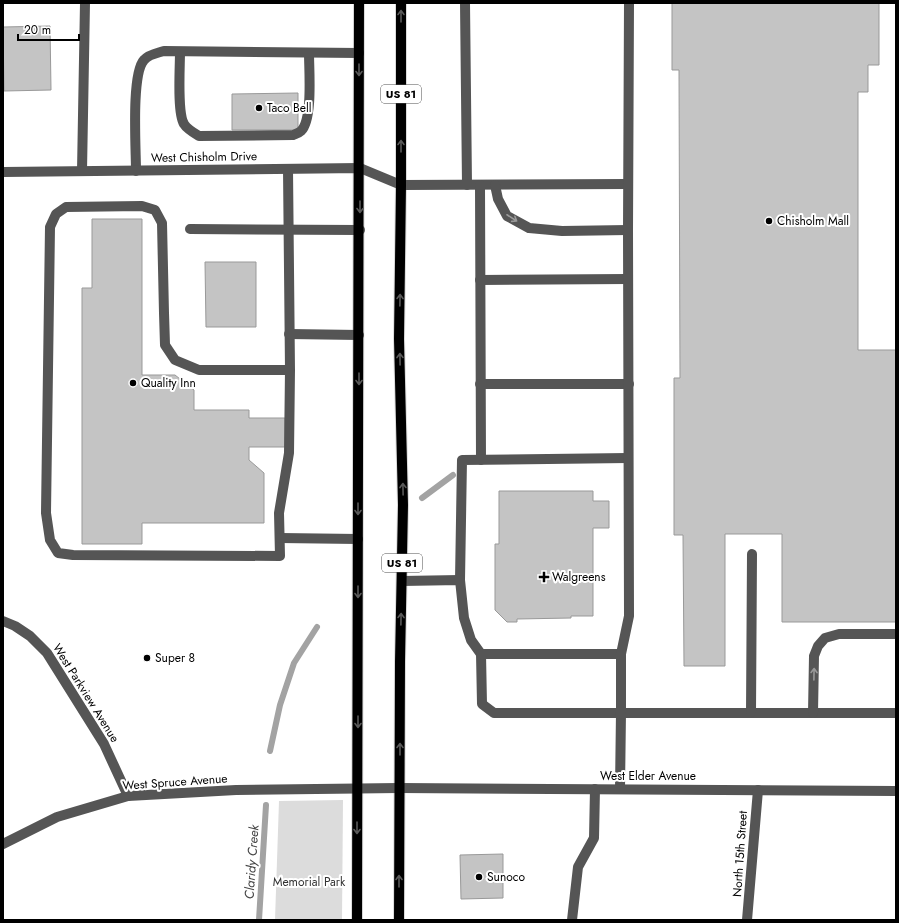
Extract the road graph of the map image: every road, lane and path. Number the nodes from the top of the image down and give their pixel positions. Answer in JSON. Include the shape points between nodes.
{"nodes":[{"id":1,"x":85,"y":3,"type":"edge"},
{"id":2,"x":359,"y":3,"type":"edge"},
{"id":3,"x":401,"y":3,"type":"edge"},
{"id":4,"x":465,"y":3,"type":"edge"},
{"id":5,"x":629,"y":3,"type":"edge"},
{"id":6,"x":180,"y":52,"type":"junction"},
{"id":7,"x":309,"y":53,"type":"junction"},
{"id":8,"x":359,"y":53,"type":"junction"},
{"id":9,"x":360,"y":168,"type":"junction"},
{"id":10,"x":288,"y":169,"type":"junction"},
{"id":11,"x":82,"y":171,"type":"junction"},
{"id":12,"x":136,"y":171,"type":"junction"},
{"id":13,"x":3,"y":172,"type":"edge"},
{"id":14,"x":628,"y":184,"type":"junction"},
{"id":15,"x":401,"y":185,"type":"junction"},
{"id":16,"x":467,"y":185,"type":"junction"},
{"id":17,"x":480,"y":185,"type":"junction"},
{"id":18,"x":495,"y":185,"type":"junction"},
{"id":19,"x":190,"y":229,"type":"dead end"},
{"id":20,"x":289,"y":230,"type":"junction"},
{"id":21,"x":360,"y":230,"type":"junction"},
{"id":22,"x":628,"y":230,"type":"junction"},
{"id":23,"x":628,"y":279,"type":"junction"},
{"id":24,"x":480,"y":280,"type":"junction"},
{"id":25,"x":290,"y":334,"type":"junction"},
{"id":26,"x":359,"y":334,"type":"junction"},
{"id":27,"x":290,"y":370,"type":"junction"},
{"id":28,"x":480,"y":384,"type":"junction"},
{"id":29,"x":629,"y":384,"type":"junction"},
{"id":30,"x":628,"y":458,"type":"junction"},
{"id":31,"x":481,"y":460,"type":"junction"},
{"id":32,"x":280,"y":538,"type":"junction"},
{"id":33,"x":358,"y":539,"type":"junction"},
{"id":34,"x":752,"y":554,"type":"dead end"},
{"id":35,"x":460,"y":580,"type":"junction"},
{"id":36,"x":402,"y":581,"type":"junction"},
{"id":37,"x":3,"y":621,"type":"edge"},
{"id":38,"x":896,"y":634,"type":"edge"},
{"id":39,"x":481,"y":654,"type":"junction"},
{"id":40,"x":621,"y":654,"type":"junction"},
{"id":41,"x":621,"y":712,"type":"junction"},
{"id":42,"x":751,"y":712,"type":"junction"},
{"id":43,"x":813,"y":713,"type":"junction"},
{"id":44,"x":896,"y":713,"type":"edge"},
{"id":45,"x":399,"y":788,"type":"junction"},
{"id":46,"x":357,"y":789,"type":"junction"},
{"id":47,"x":595,"y":789,"type":"junction"},
{"id":48,"x":620,"y":789,"type":"junction"},
{"id":49,"x":758,"y":790,"type":"junction"},
{"id":50,"x":896,"y":791,"type":"edge"},
{"id":51,"x":128,"y":796,"type":"junction"},
{"id":52,"x":3,"y":844,"type":"edge"},
{"id":53,"x":357,"y":920,"type":"edge"},
{"id":54,"x":399,"y":920,"type":"edge"},
{"id":55,"x":572,"y":920,"type":"edge"},
{"id":56,"x":748,"y":920,"type":"edge"}],
"edges":[{"from":1,"to":11,"type":"street"},
{"from":2,"to":8,"type":"main road"},
{"from":15,"to":3,"type":"main road","number":"US 81","one_way":true},
{"from":4,"to":16,"type":"street"},
{"from":5,"to":14,"type":"street"},
{"from":6,"to":7,"type":"street"},
{"from":6,"to":7,"type":"street","via":[[182,116],[184,124],[199,136],[293,135],[301,132],[309,112]]},
{"from":6,"to":12,"type":"street","via":[[164,51],[152,55],[144,60],[139,70],[136,87]]},
{"from":7,"to":8,"type":"street"},
{"from":8,"to":9,"type":"main road","one_way":true},
{"from":9,"to":10,"type":"street","name":"West Chisholm Drive"},
{"from":9,"to":15,"type":"street","name":"West Chisholm Drive"},
{"from":9,"to":21,"type":"main road","one_way":true},
{"from":10,"to":12,"type":"street","name":"West Chisholm Drive"},
{"from":10,"to":20,"type":"street"},
{"from":11,"to":12,"type":"street","name":"West Chisholm Drive"},
{"from":11,"to":13,"type":"street","name":"West Chisholm Drive"},
{"from":14,"to":18,"type":"street"},
{"from":14,"to":22,"type":"street"},
{"from":15,"to":16,"type":"street"},
{"from":36,"to":15,"type":"main road","number":"US 81","one_way":true,"via":[[399,338]]},
{"from":16,"to":17,"type":"street"},
{"from":17,"to":18,"type":"street"},
{"from":17,"to":24,"type":"street"},
{"from":18,"to":22,"type":"street","one_way":true,"via":[[498,200],[508,216],[529,228],[562,231]]},
{"from":19,"to":20,"type":"street"},
{"from":20,"to":21,"type":"street"},
{"from":20,"to":25,"type":"street"},
{"from":21,"to":26,"type":"main road"},
{"from":22,"to":23,"type":"street"},
{"from":23,"to":24,"type":"street"},
{"from":23,"to":29,"type":"street"},
{"from":24,"to":28,"type":"street"},
{"from":25,"to":26,"type":"street"},
{"from":25,"to":27,"type":"street"},
{"from":26,"to":33,"type":"main road","one_way":true},
{"from":27,"to":32,"type":"street","via":[[289,453],[279,513]]},
{"from":27,"to":32,"type":"street","via":[[199,370],[175,360],[166,345],[162,223],[155,210],[142,206],[66,206],[56,214],[50,227],[46,512],[50,540],[58,553],[280,556]]},
{"from":28,"to":29,"type":"street"},
{"from":28,"to":31,"type":"street"},
{"from":29,"to":30,"type":"street"},
{"from":30,"to":31,"type":"street"},
{"from":30,"to":40,"type":"street","via":[[629,616]]},
{"from":31,"to":35,"type":"street","via":[[462,460]]},
{"from":32,"to":33,"type":"street"},
{"from":33,"to":46,"type":"main road","one_way":true},
{"from":34,"to":42,"type":"street"},
{"from":35,"to":36,"type":"street"},
{"from":35,"to":39,"type":"street","via":[[464,618],[471,640]]},
{"from":45,"to":36,"type":"main road","number":"US 81","one_way":true},
{"from":37,"to":51,"type":"street","name":"West Parkview Avenue","via":[[30,636],[47,653],[104,744]]},
{"from":43,"to":38,"type":"street","one_way":true,"via":[[814,656],[825,638],[839,634]]},
{"from":39,"to":40,"type":"street"},
{"from":39,"to":41,"type":"street","via":[[482,704],[494,713]]},
{"from":40,"to":41,"type":"street"},
{"from":41,"to":42,"type":"street"},
{"from":41,"to":48,"type":"street"},
{"from":42,"to":43,"type":"street"},
{"from":43,"to":44,"type":"street"},
{"from":45,"to":46,"type":"street","name":"West Elder Avenue"},
{"from":45,"to":47,"type":"street","name":"West Elder Avenue"},
{"from":54,"to":45,"type":"main road","number":"US 81","one_way":true},
{"from":46,"to":51,"type":"street","name":"West Spruce Avenue","via":[[236,790]]},
{"from":46,"to":53,"type":"main road","one_way":true},
{"from":47,"to":48,"type":"street","name":"West Elder Avenue"},
{"from":47,"to":55,"type":"street","via":[[594,838],[578,867]]},
{"from":48,"to":49,"type":"street","name":"West Elder Avenue"},
{"from":49,"to":50,"type":"street","name":"West Elder Avenue"},
{"from":49,"to":56,"type":"street","name":"North 15th Street"},
{"from":51,"to":52,"type":"street","name":"West Spruce Avenue","via":[[57,817]]}]}
